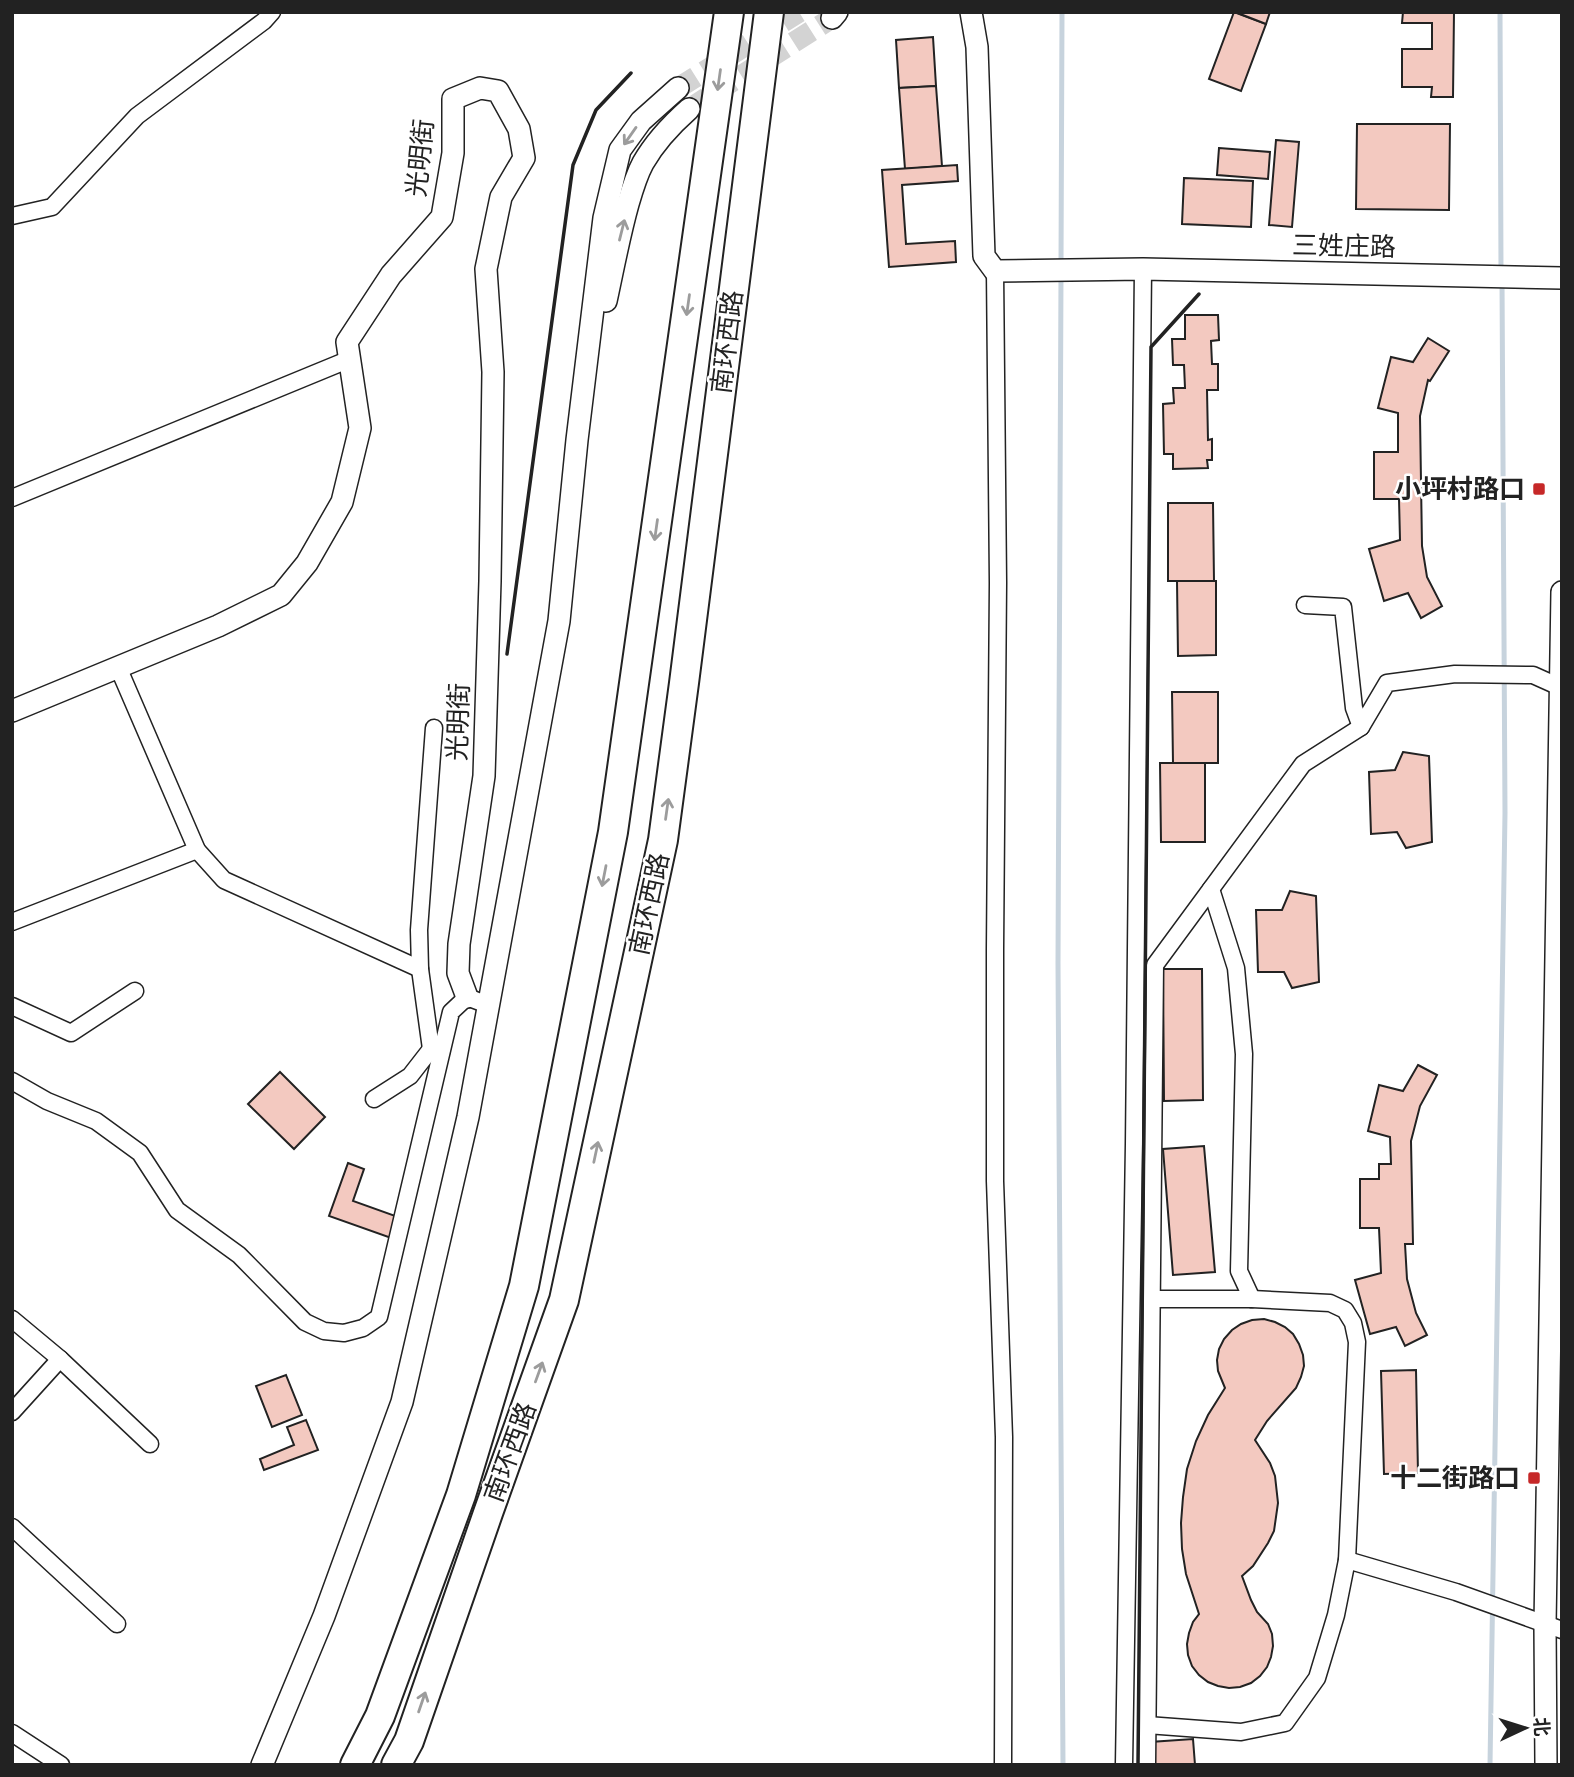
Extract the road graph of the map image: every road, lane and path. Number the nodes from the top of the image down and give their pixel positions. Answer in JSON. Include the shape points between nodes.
{"nodes":[{"id":1,"x":272,"y":12,"type":"edge"},
{"id":2,"x":729,"y":12,"type":"edge"},
{"id":3,"x":769,"y":12,"type":"edge"},
{"id":4,"x":971,"y":12,"type":"edge"},
{"id":5,"x":678,"y":88,"type":"tunnel mouth"},
{"id":6,"x":689,"y":109,"type":"tunnel mouth"},
{"id":7,"x":12,"y":216,"type":"edge"},
{"id":8,"x":1134,"y":270,"type":"junction"},
{"id":9,"x":1003,"y":271,"type":"junction"},
{"id":10,"x":1562,"y":278,"type":"edge"},
{"id":11,"x":349,"y":359,"type":"junction"},
{"id":12,"x":577,"y":440,"type":"junction"},
{"id":13,"x":12,"y":498,"type":"edge"},
{"id":14,"x":1562,"y":592,"type":"edge"},
{"id":15,"x":1304,"y":605,"type":"dead end"},
{"id":16,"x":118,"y":667,"type":"junction"},
{"id":17,"x":1561,"y":688,"type":"edge"},
{"id":18,"x":12,"y":711,"type":"edge"},
{"id":19,"x":1361,"y":727,"type":"junction"},
{"id":20,"x":434,"y":728,"type":"dead end"},
{"id":21,"x":197,"y":850,"type":"junction"},
{"id":22,"x":1211,"y":888,"type":"junction"},
{"id":23,"x":12,"y":922,"type":"edge"},
{"id":24,"x":420,"y":969,"type":"junction"},
{"id":25,"x":135,"y":991,"type":"dead end"},
{"id":26,"x":467,"y":997,"type":"junction"},
{"id":27,"x":488,"y":1005,"type":"junction"},
{"id":28,"x":12,"y":1006,"type":"edge"},
{"id":29,"x":436,"y":1051,"type":"junction"},
{"id":30,"x":12,"y":1081,"type":"edge"},
{"id":31,"x":374,"y":1099,"type":"dead end"},
{"id":32,"x":1151,"y":1299,"type":"junction"},
{"id":33,"x":1252,"y":1299,"type":"junction"},
{"id":34,"x":12,"y":1319,"type":"edge"},
{"id":35,"x":60,"y":1359,"type":"junction"},
{"id":36,"x":12,"y":1412,"type":"edge"},
{"id":37,"x":150,"y":1444,"type":"dead end"},
{"id":38,"x":12,"y":1527,"type":"edge"},
{"id":39,"x":1347,"y":1560,"type":"junction"},
{"id":40,"x":1544,"y":1624,"type":"edge"},
{"id":41,"x":117,"y":1625,"type":"dead end"},
{"id":42,"x":1147,"y":1726,"type":"junction"},
{"id":43,"x":12,"y":1733,"type":"edge"},
{"id":44,"x":61,"y":1765,"type":"edge"},
{"id":45,"x":262,"y":1765,"type":"edge"},
{"id":46,"x":355,"y":1765,"type":"edge"},
{"id":47,"x":396,"y":1765,"type":"edge"},
{"id":48,"x":1003,"y":1765,"type":"edge"},
{"id":49,"x":1124,"y":1765,"type":"edge"},
{"id":50,"x":1147,"y":1765,"type":"edge"},
{"id":51,"x":1546,"y":1765,"type":"edge"}],
"edges":[{"from":1,"to":7,"type":"street","via":[[137,116],[52,207]]},
{"from":2,"to":46,"type":"highway","name":"南环西路","one_way":true,"via":[[613,832],[524,1286],[461,1495],[380,1716]]},
{"from":47,"to":3,"type":"highway","name":"南环西路","one_way":true,"via":[[409,1741],[565,1300],[660,853]]},
{"from":4,"to":9,"type":"street","via":[[977,47],[984,256]]},
{"from":5,"to":12,"type":"street","one_way":true,"via":[[640,121],[620,150],[604,218]]},
{"from":12,"to":6,"type":"street","one_way":true,"via":[[635,179],[659,139]]},
{"from":8,"to":9,"type":"street","name":"三姓庄路"},
{"from":8,"to":10,"type":"street","name":"三姓庄路"},
{"from":8,"to":49,"type":"street","via":[[1134,1158]]},
{"from":9,"to":48,"type":"street","via":[[995,1167],[1004,1437]]},
{"from":11,"to":13,"type":"street"},
{"from":11,"to":16,"type":"street","name":"光明街","via":[[360,428],[342,502],[307,564],[281,594]]},
{"from":11,"to":26,"type":"street","name":"光明街","via":[[347,342],[391,275],[442,217],[453,153],[453,99],[480,88],[498,91],[519,129],[524,158],[501,197],[486,269],[493,372],[490,581],[484,776],[459,944],[458,973]]},
{"from":12,"to":27,"type":"street","via":[[559,621]]},
{"from":14,"to":17,"type":"street"},
{"from":15,"to":19,"type":"street","via":[[1343,607],[1354,708]]},
{"from":16,"to":18,"type":"street","name":"光明街"},
{"from":16,"to":21,"type":"street"},
{"from":17,"to":19,"type":"street","via":[[1533,675],[1455,674],[1387,683]]},
{"from":17,"to":40,"type":"street"},
{"from":19,"to":22,"type":"street","via":[[1303,764]]},
{"from":20,"to":24,"type":"street"},
{"from":21,"to":23,"type":"street"},
{"from":21,"to":24,"type":"street","via":[[225,880]]},
{"from":22,"to":32,"type":"street","via":[[1155,965]]},
{"from":22,"to":33,"type":"street","via":[[1236,968],[1244,1054],[1240,1271]]},
{"from":24,"to":29,"type":"street"},
{"from":25,"to":28,"type":"street","via":[[71,1033]]},
{"from":26,"to":27,"type":"street"},
{"from":26,"to":29,"type":"street","via":[[451,1012]]},
{"from":27,"to":45,"type":"street","via":[[468,1117],[402,1402],[324,1616]]},
{"from":29,"to":30,"type":"street","via":[[379,1317],[344,1333],[324,1331],[305,1322],[239,1255],[177,1210],[141,1153],[96,1121]]},
{"from":29,"to":31,"type":"street","via":[[410,1076]]},
{"from":32,"to":33,"type":"street"},
{"from":32,"to":42,"type":"street"},
{"from":33,"to":39,"type":"street","via":[[1330,1303],[1345,1310],[1353,1323],[1357,1342]]},
{"from":34,"to":35,"type":"street"},
{"from":35,"to":36,"type":"street"},
{"from":35,"to":37,"type":"street"},
{"from":38,"to":41,"type":"street"},
{"from":39,"to":40,"type":"street","via":[[1457,1592]]},
{"from":39,"to":42,"type":"street","via":[[1317,1678],[1285,1723],[1241,1732]]},
{"from":40,"to":51,"type":"street"},
{"from":42,"to":50,"type":"street"},
{"from":43,"to":44,"type":"street"}]}
